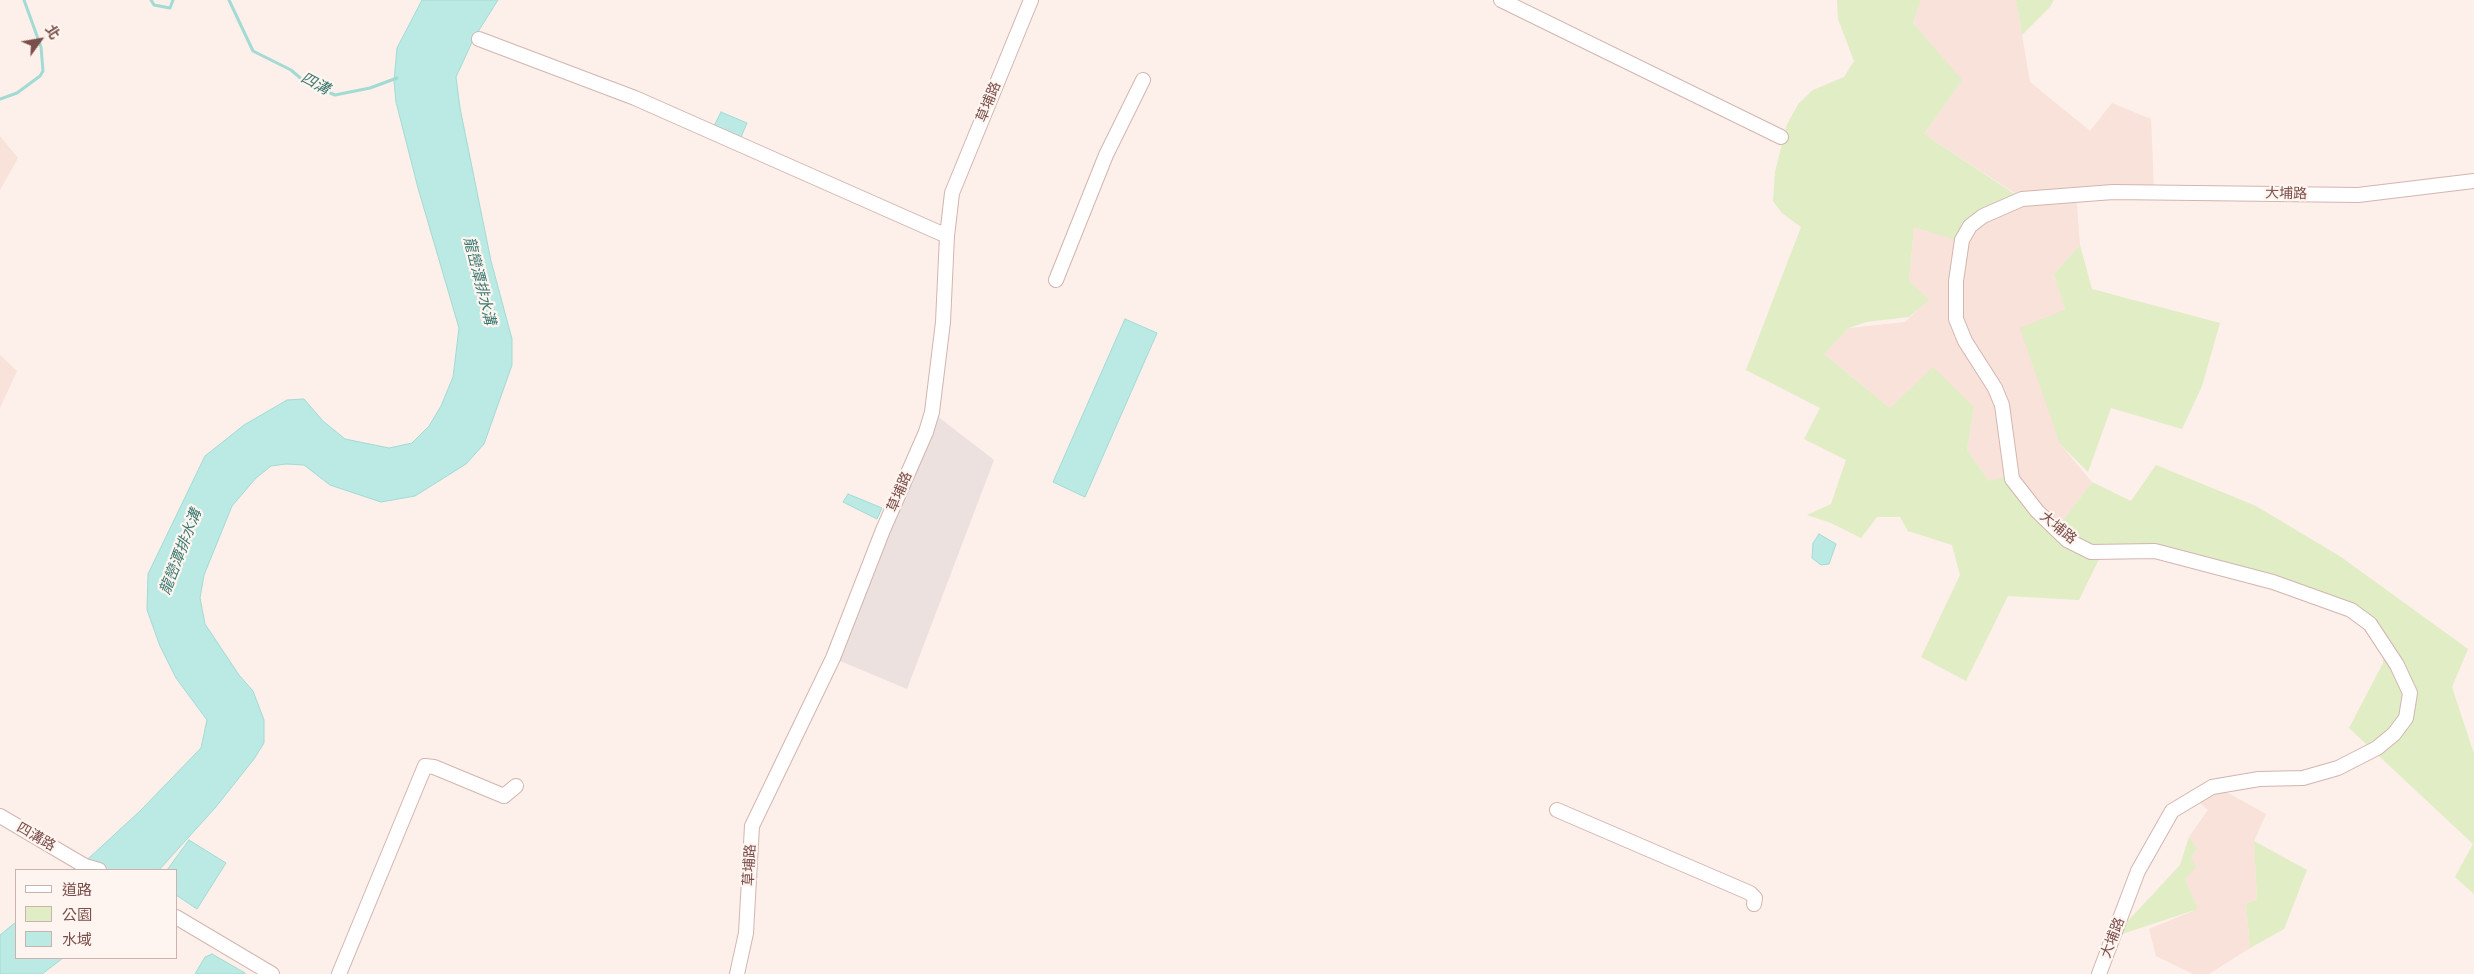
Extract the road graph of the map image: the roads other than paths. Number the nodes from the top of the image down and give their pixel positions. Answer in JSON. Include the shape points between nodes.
{"nodes":[{"id":1,"x":1031,"y":0,"type":"edge"},
{"id":2,"x":1501,"y":0,"type":"edge"},
{"id":3,"x":478,"y":39,"type":"dead end"},
{"id":4,"x":1143,"y":80,"type":"dead end"},
{"id":5,"x":1781,"y":136,"type":"dead end"},
{"id":6,"x":2474,"y":181,"type":"edge"},
{"id":7,"x":947,"y":236,"type":"junction"},
{"id":8,"x":1056,"y":280,"type":"dead end"},
{"id":9,"x":516,"y":786,"type":"dead end"},
{"id":10,"x":1557,"y":810,"type":"dead end"},
{"id":11,"x":0,"y":816,"type":"edge"},
{"id":12,"x":96,"y":869,"type":"edge"},
{"id":13,"x":1754,"y":904,"type":"dead end"},
{"id":14,"x":178,"y":918,"type":"edge"},
{"id":15,"x":272,"y":974,"type":"edge"},
{"id":16,"x":339,"y":974,"type":"edge"},
{"id":17,"x":737,"y":974,"type":"edge"},
{"id":18,"x":2099,"y":974,"type":"edge"}],
"edges":[{"from":1,"to":7,"type":"street","name":"草埔路","via":[[952,193]]},
{"from":2,"to":5,"type":"street"},
{"from":3,"to":7,"type":"street","via":[[635,98]]},
{"from":4,"to":8,"type":"street","via":[[1106,155]]},
{"from":6,"to":18,"type":"street","name":"大埔路","via":[[2358,194],[2113,192],[2022,199],[1983,216],[1970,226],[1962,240],[1956,281],[1956,320],[2002,405],[2012,479],[2037,511],[2068,540],[2091,552],[2154,551],[2273,582],[2351,610],[2370,624],[2397,665],[2410,693],[2406,718],[2394,734],[2377,748],[2338,768],[2303,778],[2259,779],[2212,787],[2172,811],[2138,871]]},
{"from":7,"to":17,"type":"street","name":"草埔路","via":[[943,322],[932,412],[833,658],[752,826],[746,933]]},
{"from":9,"to":16,"type":"street","via":[[504,796],[425,766]]},
{"from":10,"to":13,"type":"street","via":[[1750,893],[1755,898]]},
{"from":11,"to":12,"type":"street","name":"四溝路"},
{"from":14,"to":15,"type":"street"}]}
